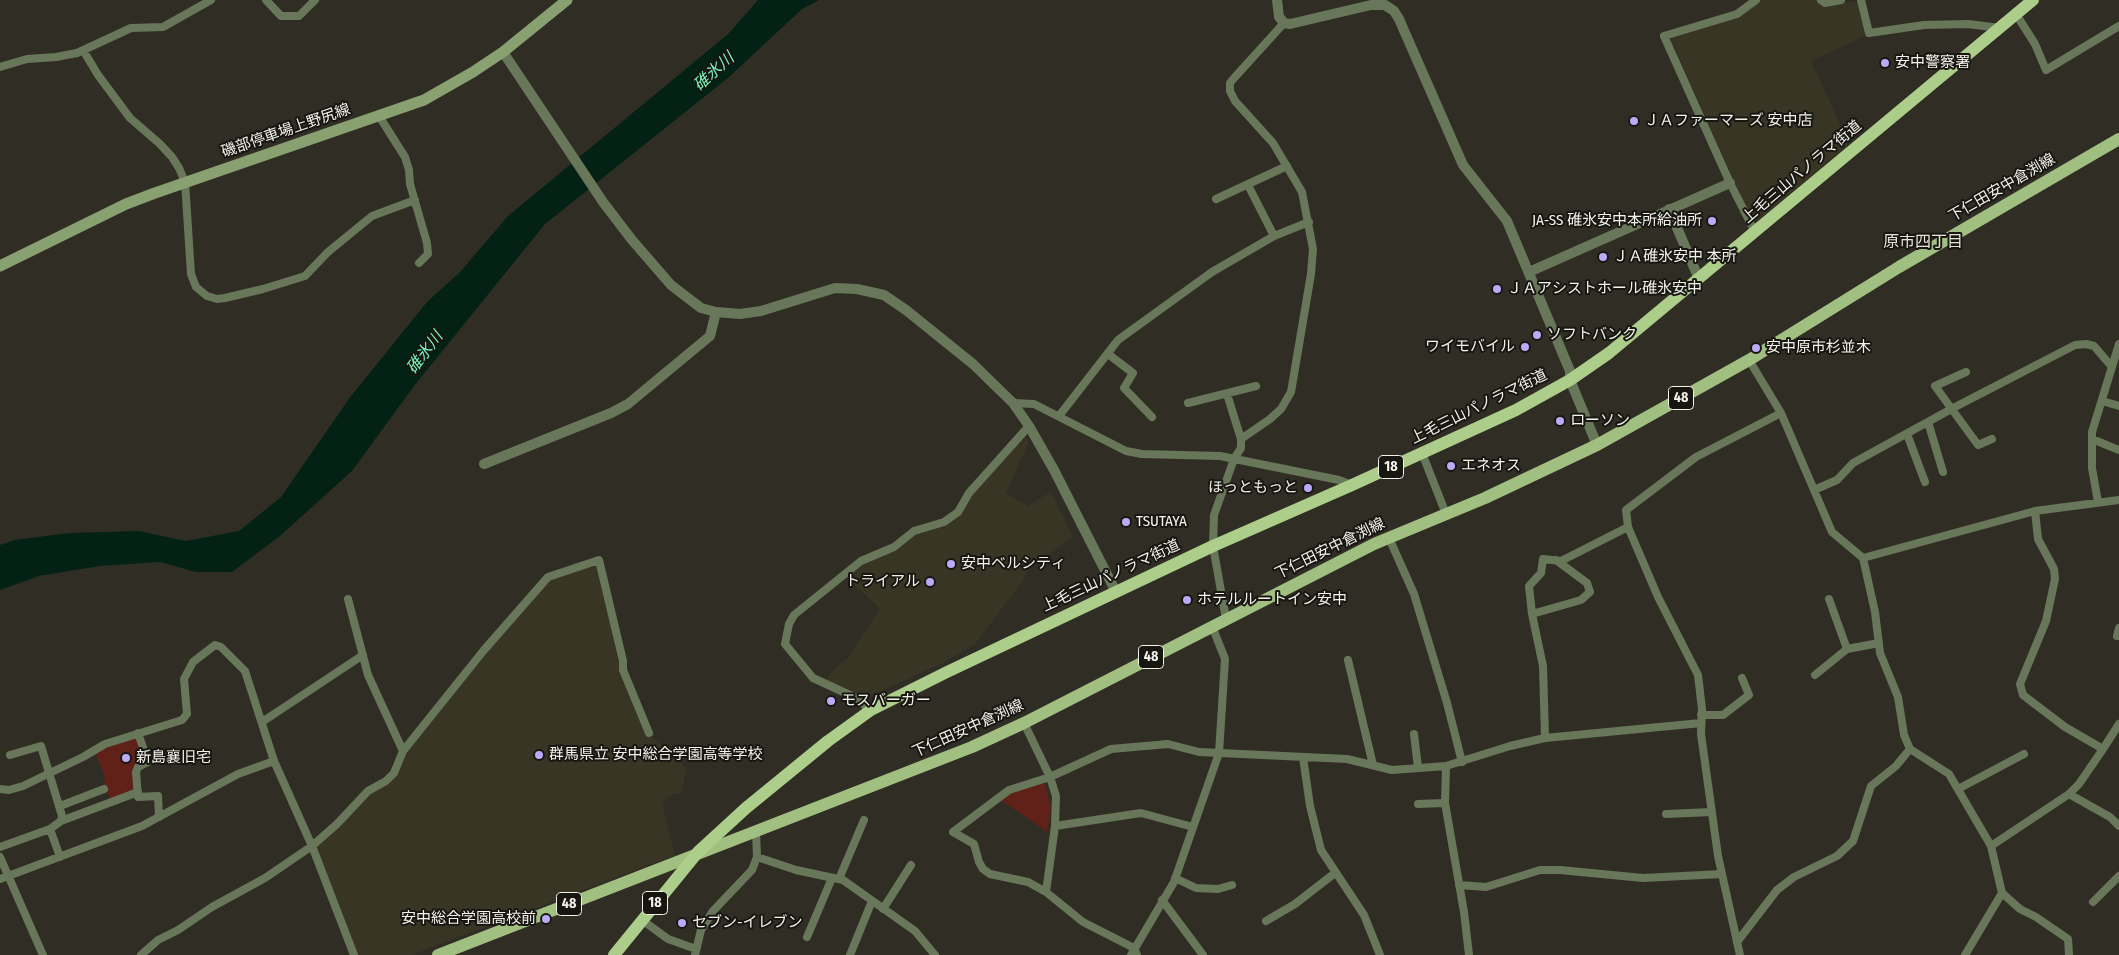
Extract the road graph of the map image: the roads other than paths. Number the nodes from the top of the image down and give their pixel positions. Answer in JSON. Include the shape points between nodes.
{"nodes":[{"id":1,"x":211,"y":0,"type":"edge"},
{"id":2,"x":266,"y":0,"type":"edge"},
{"id":3,"x":315,"y":0,"type":"edge"},
{"id":4,"x":567,"y":0,"type":"edge"},
{"id":5,"x":1277,"y":0,"type":"edge"},
{"id":6,"x":1756,"y":0,"type":"edge"},
{"id":7,"x":1821,"y":0,"type":"edge"},
{"id":8,"x":1841,"y":0,"type":"edge"},
{"id":9,"x":1861,"y":0,"type":"edge"},
{"id":10,"x":2033,"y":0,"type":"edge"},
{"id":11,"x":2016,"y":14,"type":"junction"},
{"id":12,"x":1284,"y":23,"type":"junction"},
{"id":13,"x":2119,"y":26,"type":"edge"},
{"id":14,"x":2000,"y":28,"type":"junction"},
{"id":15,"x":83,"y":50,"type":"junction"},
{"id":16,"x":503,"y":52,"type":"junction"},
{"id":17,"x":0,"y":67,"type":"edge"},
{"id":18,"x":379,"y":116,"type":"junction"},
{"id":19,"x":2119,"y":139,"type":"edge"},
{"id":20,"x":1287,"y":166,"type":"junction"},
{"id":21,"x":185,"y":182,"type":"junction"},
{"id":22,"x":1730,"y":183,"type":"junction"},
{"id":23,"x":1248,"y":185,"type":"junction"},
{"id":24,"x":415,"y":200,"type":"junction"},
{"id":25,"x":1216,"y":200,"type":"dead end"},
{"id":26,"x":1669,"y":209,"type":"junction"},
{"id":27,"x":1309,"y":222,"type":"junction"},
{"id":28,"x":1755,"y":232,"type":"junction"},
{"id":29,"x":1274,"y":236,"type":"junction"},
{"id":30,"x":419,"y":263,"type":"dead end"},
{"id":31,"x":0,"y":266,"type":"edge"},
{"id":32,"x":1529,"y":272,"type":"junction"},
{"id":33,"x":1698,"y":279,"type":"junction"},
{"id":34,"x":716,"y":312,"type":"junction"},
{"id":35,"x":2119,"y":344,"type":"edge"},
{"id":36,"x":1108,"y":354,"type":"junction"},
{"id":37,"x":1749,"y":360,"type":"junction"},
{"id":38,"x":2112,"y":367,"type":"junction"},
{"id":39,"x":1966,"y":372,"type":"dead end"},
{"id":40,"x":1570,"y":380,"type":"junction"},
{"id":41,"x":1256,"y":386,"type":"dead end"},
{"id":42,"x":1227,"y":394,"type":"junction"},
{"id":43,"x":2102,"y":401,"type":"junction"},
{"id":44,"x":1013,"y":402,"type":"junction"},
{"id":45,"x":1188,"y":403,"type":"dead end"},
{"id":46,"x":2119,"y":406,"type":"edge"},
{"id":47,"x":1951,"y":409,"type":"junction"},
{"id":48,"x":1781,"y":412,"type":"junction"},
{"id":49,"x":1060,"y":416,"type":"junction"},
{"id":50,"x":1152,"y":417,"type":"dead end"},
{"id":51,"x":1928,"y":422,"type":"junction"},
{"id":52,"x":1029,"y":426,"type":"junction"},
{"id":53,"x":1906,"y":434,"type":"junction"},
{"id":54,"x":1241,"y":438,"type":"junction"},
{"id":55,"x":1992,"y":439,"type":"dead end"},
{"id":56,"x":2092,"y":439,"type":"junction"},
{"id":57,"x":1597,"y":445,"type":"junction"},
{"id":58,"x":2119,"y":450,"type":"edge"},
{"id":59,"x":1422,"y":453,"type":"junction"},
{"id":60,"x":1234,"y":459,"type":"junction"},
{"id":61,"x":484,"y":464,"type":"dead end"},
{"id":62,"x":1943,"y":472,"type":"dead end"},
{"id":63,"x":1925,"y":482,"type":"dead end"},
{"id":64,"x":1352,"y":485,"type":"junction"},
{"id":65,"x":1814,"y":490,"type":"junction"},
{"id":66,"x":2119,"y":500,"type":"edge"},
{"id":67,"x":2098,"y":502,"type":"junction"},
{"id":68,"x":2035,"y":511,"type":"junction"},
{"id":69,"x":1446,"y":514,"type":"junction"},
{"id":70,"x":1628,"y":527,"type":"junction"},
{"id":71,"x":1389,"y":538,"type":"junction"},
{"id":72,"x":1213,"y":546,"type":"junction"},
{"id":73,"x":1862,"y":558,"type":"junction"},
{"id":74,"x":1556,"y":560,"type":"junction"},
{"id":75,"x":1116,"y":592,"type":"junction"},
{"id":76,"x":1828,"y":598,"type":"dead end"},
{"id":77,"x":348,"y":599,"type":"dead end"},
{"id":78,"x":1532,"y":614,"type":"junction"},
{"id":79,"x":1226,"y":619,"type":"junction"},
{"id":80,"x":1212,"y":626,"type":"junction"},
{"id":81,"x":2119,"y":628,"type":"edge"},
{"id":82,"x":2119,"y":636,"type":"edge"},
{"id":83,"x":1879,"y":643,"type":"junction"},
{"id":84,"x":1847,"y":648,"type":"junction"},
{"id":85,"x":363,"y":655,"type":"junction"},
{"id":86,"x":1348,"y":660,"type":"dead end"},
{"id":87,"x":1815,"y":675,"type":"dead end"},
{"id":88,"x":1742,"y":678,"type":"dead end"},
{"id":89,"x":871,"y":710,"type":"junction"},
{"id":90,"x":1701,"y":715,"type":"junction"},
{"id":91,"x":262,"y":722,"type":"junction"},
{"id":92,"x":1024,"y":723,"type":"junction"},
{"id":93,"x":1701,"y":724,"type":"junction"},
{"id":94,"x":2119,"y":724,"type":"edge"},
{"id":95,"x":649,"y":732,"type":"dead end"},
{"id":96,"x":138,"y":733,"type":"junction"},
{"id":97,"x":1414,"y":734,"type":"dead end"},
{"id":98,"x":1545,"y":738,"type":"junction"},
{"id":99,"x":1910,"y":748,"type":"junction"},
{"id":100,"x":2103,"y":749,"type":"junction"},
{"id":101,"x":403,"y":750,"type":"junction"},
{"id":102,"x":1219,"y":753,"type":"junction"},
{"id":103,"x":2024,"y":754,"type":"dead end"},
{"id":104,"x":10,"y":755,"type":"dead end"},
{"id":105,"x":1303,"y":758,"type":"junction"},
{"id":106,"x":274,"y":761,"type":"junction"},
{"id":107,"x":1462,"y":762,"type":"junction"},
{"id":108,"x":1373,"y":765,"type":"junction"},
{"id":109,"x":1446,"y":766,"type":"junction"},
{"id":110,"x":1418,"y":768,"type":"junction"},
{"id":111,"x":50,"y":773,"type":"junction"},
{"id":112,"x":1050,"y":777,"type":"junction"},
{"id":113,"x":0,"y":789,"type":"edge"},
{"id":114,"x":104,"y":789,"type":"dead end"},
{"id":115,"x":1958,"y":789,"type":"junction"},
{"id":116,"x":138,"y":792,"type":"junction"},
{"id":117,"x":2069,"y":794,"type":"junction"},
{"id":118,"x":1445,"y":803,"type":"junction"},
{"id":119,"x":1418,"y":804,"type":"dead end"},
{"id":120,"x":60,"y":806,"type":"junction"},
{"id":121,"x":1712,"y":812,"type":"junction"},
{"id":122,"x":1666,"y":814,"type":"dead end"},
{"id":123,"x":159,"y":816,"type":"junction"},
{"id":124,"x":864,"y":820,"type":"dead end"},
{"id":125,"x":61,"y":822,"type":"junction"},
{"id":126,"x":1055,"y":826,"type":"junction"},
{"id":127,"x":2119,"y":826,"type":"edge"},
{"id":128,"x":1193,"y":827,"type":"junction"},
{"id":129,"x":50,"y":829,"type":"junction"},
{"id":130,"x":756,"y":832,"type":"junction"},
{"id":131,"x":312,"y":846,"type":"junction"},
{"id":132,"x":1990,"y":846,"type":"junction"},
{"id":133,"x":0,"y":847,"type":"edge"},
{"id":134,"x":698,"y":852,"type":"junction"},
{"id":135,"x":0,"y":857,"type":"edge"},
{"id":136,"x":60,"y":857,"type":"junction"},
{"id":137,"x":757,"y":857,"type":"junction"},
{"id":138,"x":911,"y":865,"type":"dead end"},
{"id":139,"x":1335,"y":873,"type":"junction"},
{"id":140,"x":1722,"y":874,"type":"junction"},
{"id":141,"x":2119,"y":876,"type":"edge"},
{"id":142,"x":4,"y":878,"type":"edge"},
{"id":143,"x":835,"y":878,"type":"junction"},
{"id":144,"x":1175,"y":878,"type":"junction"},
{"id":145,"x":1232,"y":885,"type":"dead end"},
{"id":146,"x":1459,"y":885,"type":"junction"},
{"id":147,"x":1046,"y":892,"type":"junction"},
{"id":148,"x":2002,"y":893,"type":"junction"},
{"id":149,"x":1162,"y":900,"type":"junction"},
{"id":150,"x":872,"y":901,"type":"junction"},
{"id":151,"x":2093,"y":902,"type":"dead end"},
{"id":152,"x":883,"y":908,"type":"junction"},
{"id":153,"x":642,"y":920,"type":"junction"},
{"id":154,"x":1266,"y":921,"type":"dead end"},
{"id":155,"x":807,"y":938,"type":"dead end"},
{"id":156,"x":1737,"y":942,"type":"junction"},
{"id":157,"x":695,"y":952,"type":"edge"},
{"id":158,"x":1134,"y":953,"type":"edge"},
{"id":159,"x":43,"y":955,"type":"edge"},
{"id":160,"x":141,"y":955,"type":"edge"},
{"id":161,"x":354,"y":955,"type":"edge"},
{"id":162,"x":438,"y":955,"type":"edge"},
{"id":163,"x":614,"y":955,"type":"edge"},
{"id":164,"x":850,"y":955,"type":"edge"},
{"id":165,"x":935,"y":955,"type":"edge"},
{"id":166,"x":1203,"y":955,"type":"edge"},
{"id":167,"x":1380,"y":955,"type":"edge"},
{"id":168,"x":1468,"y":955,"type":"edge"},
{"id":169,"x":1740,"y":955,"type":"edge"},
{"id":170,"x":1965,"y":955,"type":"edge"},
{"id":171,"x":2069,"y":955,"type":"edge"}],
"edges":[{"from":1,"to":15,"type":"street","via":[[163,26],[131,28]]},
{"from":2,"to":3,"type":"street","via":[[281,16],[299,16]]},
{"from":4,"to":16,"type":"main road","name":"磯部停車場上野尻線"},
{"from":5,"to":12,"type":"street","via":[[1279,16]]},
{"from":6,"to":22,"type":"street","via":[[1737,14],[1664,36]]},
{"from":7,"to":8,"type":"street","via":[[1825,3]]},
{"from":9,"to":14,"type":"street","via":[[1869,33],[1924,24]]},
{"from":10,"to":11,"type":"highway","name":"上毛三山パノラマ街道","number":"18"},
{"from":11,"to":13,"type":"street","via":[[2035,44],[2046,70]]},
{"from":11,"to":14,"type":"highway","name":"上毛三山パノラマ街道","number":"18"},
{"from":12,"to":20,"type":"street","via":[[1230,83],[1230,90],[1235,101],[1273,143]]},
{"from":12,"to":32,"type":"street","via":[[1298,23],[1371,5],[1385,5],[1394,11],[1463,165],[1507,221]]},
{"from":14,"to":28,"type":"highway","name":"上毛三山パノラマ街道","number":"18"},
{"from":15,"to":17,"type":"street"},
{"from":15,"to":21,"type":"street","via":[[130,118],[172,157]]},
{"from":16,"to":18,"type":"main road","name":"磯部停車場上野尻線","via":[[424,100]]},
{"from":16,"to":34,"type":"street","via":[[632,240],[671,285],[701,308]]},
{"from":18,"to":21,"type":"main road","name":"磯部停車場上野尻線"},
{"from":18,"to":24,"type":"street","via":[[405,157]]},
{"from":19,"to":37,"type":"main road","name":"下仁田安中倉渕線","number":"48"},
{"from":20,"to":23,"type":"street"},
{"from":20,"to":27,"type":"street","via":[[1302,192]]},
{"from":21,"to":24,"type":"street","via":[[191,274],[200,291],[217,299],[304,276],[372,216]]},
{"from":21,"to":31,"type":"main road","name":"磯部停車場上野尻線","via":[[126,204]]},
{"from":22,"to":26,"type":"street"},
{"from":22,"to":28,"type":"street"},
{"from":23,"to":25,"type":"street"},
{"from":23,"to":29,"type":"street"},
{"from":24,"to":30,"type":"street","via":[[428,254]]},
{"from":26,"to":32,"type":"street"},
{"from":26,"to":33,"type":"street"},
{"from":27,"to":29,"type":"street"},
{"from":27,"to":54,"type":"street","via":[[1312,274],[1291,392],[1281,409]]},
{"from":28,"to":33,"type":"highway","name":"上毛三山パノラマ街道","number":"18"},
{"from":29,"to":36,"type":"street","via":[[1204,278],[1118,340]]},
{"from":32,"to":40,"type":"street","via":[[1570,370]]},
{"from":33,"to":40,"type":"highway","name":"上毛三山パノラマ街道","number":"18","via":[[1609,353]]},
{"from":34,"to":44,"type":"street","via":[[740,314],[761,311],[835,288],[884,295],[973,364]]},
{"from":34,"to":61,"type":"street","via":[[710,336],[628,404]]},
{"from":35,"to":38,"type":"street"},
{"from":36,"to":49,"type":"street"},
{"from":36,"to":50,"type":"street","via":[[1133,373],[1124,388]]},
{"from":37,"to":48,"type":"street"},
{"from":37,"to":57,"type":"main road","name":"下仁田安中倉渕線","number":"48"},
{"from":38,"to":43,"type":"street"},
{"from":38,"to":47,"type":"street","via":[[2094,346],[2075,345]]},
{"from":39,"to":47,"type":"street","via":[[1935,386]]},
{"from":40,"to":57,"type":"street"},
{"from":40,"to":59,"type":"highway","name":"上毛三山パノラマ街道","number":"18","via":[[1516,410]]},
{"from":41,"to":42,"type":"street"},
{"from":42,"to":45,"type":"street"},
{"from":42,"to":54,"type":"street"},
{"from":43,"to":46,"type":"street"},
{"from":43,"to":56,"type":"street"},
{"from":44,"to":49,"type":"street","via":[[1034,404]]},
{"from":44,"to":52,"type":"street"},
{"from":47,"to":51,"type":"street"},
{"from":47,"to":55,"type":"street","via":[[1978,445]]},
{"from":48,"to":65,"type":"street"},
{"from":48,"to":70,"type":"street","via":[[1696,458],[1626,510]]},
{"from":49,"to":60,"type":"street","via":[[1126,451]]},
{"from":51,"to":53,"type":"street"},
{"from":51,"to":62,"type":"street"},
{"from":52,"to":75,"type":"street"},
{"from":52,"to":89,"type":"street","via":[[970,493],[958,512],[944,522],[914,531],[894,547],[861,561],[794,615],[785,644],[813,678],[852,696]]},
{"from":53,"to":63,"type":"street"},
{"from":53,"to":65,"type":"street","via":[[1853,463],[1837,480]]},
{"from":54,"to":60,"type":"street","via":[[1241,448]]},
{"from":56,"to":58,"type":"street"},
{"from":56,"to":67,"type":"street","via":[[2092,468]]},
{"from":57,"to":69,"type":"main road","name":"下仁田安中倉渕線","number":"48"},
{"from":59,"to":64,"type":"highway","name":"上毛三山パノラマ街道","number":"18"},
{"from":59,"to":69,"type":"street"},
{"from":60,"to":64,"type":"street"},
{"from":60,"to":72,"type":"street","via":[[1214,515]]},
{"from":64,"to":72,"type":"highway","name":"上毛三山パノラマ街道","number":"18"},
{"from":65,"to":73,"type":"street","via":[[1832,532]]},
{"from":66,"to":67,"type":"street"},
{"from":67,"to":68,"type":"street"},
{"from":68,"to":73,"type":"street"},
{"from":68,"to":100,"type":"street","via":[[2038,539],[2054,569],[2055,578],[2046,621],[2020,684],[2023,695],[2065,727]]},
{"from":69,"to":71,"type":"main road","name":"下仁田安中倉渕線","number":"48"},
{"from":70,"to":74,"type":"street","via":[[1561,561]]},
{"from":70,"to":90,"type":"street","via":[[1698,675]]},
{"from":71,"to":79,"type":"main road","name":"下仁田安中倉渕線","number":"48"},
{"from":71,"to":107,"type":"street","via":[[1414,594],[1448,703]]},
{"from":72,"to":75,"type":"highway","name":"上毛三山パノラマ街道","number":"18"},
{"from":72,"to":79,"type":"street"},
{"from":73,"to":83,"type":"street"},
{"from":74,"to":78,"type":"street","via":[[1543,560],[1541,573],[1529,586]]},
{"from":74,"to":78,"type":"street","via":[[1587,584],[1590,592],[1580,600]]},
{"from":75,"to":89,"type":"highway","name":"上毛三山パノラマ街道","number":"18"},
{"from":76,"to":84,"type":"street"},
{"from":77,"to":85,"type":"street"},
{"from":78,"to":98,"type":"street","via":[[1543,666]]},
{"from":79,"to":80,"type":"main road","name":"下仁田安中倉渕線","number":"48"},
{"from":80,"to":92,"type":"main road","name":"下仁田安中倉渕線","number":"48"},
{"from":80,"to":102,"type":"street","via":[[1224,659]]},
{"from":81,"to":82,"type":"street"},
{"from":83,"to":84,"type":"street"},
{"from":83,"to":99,"type":"street","via":[[1898,697],[1904,735]]},
{"from":84,"to":87,"type":"street"},
{"from":85,"to":91,"type":"street"},
{"from":85,"to":101,"type":"street","via":[[368,675]]},
{"from":86,"to":108,"type":"street"},
{"from":88,"to":90,"type":"street","via":[[1749,695],[1723,715]]},
{"from":89,"to":134,"type":"highway","name":"上毛三山パノラマ街道","number":"18","via":[[746,808]]},
{"from":90,"to":93,"type":"street"},
{"from":91,"to":96,"type":"street","via":[[245,671],[220,647],[214,646],[193,662],[184,679],[186,717]]},
{"from":91,"to":106,"type":"street"},
{"from":92,"to":112,"type":"street"},
{"from":92,"to":130,"type":"main road","name":"下仁田安中倉渕線","number":"48","via":[[972,747]]},
{"from":93,"to":98,"type":"street"},
{"from":93,"to":121,"type":"street"},
{"from":94,"to":100,"type":"street"},
{"from":95,"to":101,"type":"street","via":[[623,670],[599,560],[548,576]]},
{"from":96,"to":111,"type":"street","via":[[104,744]]},
{"from":96,"to":116,"type":"street","via":[[148,762],[138,767],[136,772]]},
{"from":97,"to":110,"type":"street"},
{"from":98,"to":107,"type":"street"},
{"from":99,"to":115,"type":"street","via":[[1950,774]]},
{"from":99,"to":156,"type":"street","via":[[1896,766],[1871,786],[1852,841],[1837,856],[1794,877],[1777,890]]},
{"from":100,"to":117,"type":"street"},
{"from":101,"to":131,"type":"street","via":[[394,773],[386,782],[368,791]]},
{"from":102,"to":105,"type":"street"},
{"from":102,"to":112,"type":"street","via":[[1198,752],[1168,744],[1111,749]]},
{"from":102,"to":128,"type":"street"},
{"from":103,"to":115,"type":"street"},
{"from":104,"to":111,"type":"street","via":[[40,746]]},
{"from":105,"to":108,"type":"street","via":[[1347,759]]},
{"from":105,"to":139,"type":"street","via":[[1321,850]]},
{"from":106,"to":123,"type":"street","via":[[238,774]]},
{"from":106,"to":131,"type":"street"},
{"from":107,"to":109,"type":"street"},
{"from":108,"to":110,"type":"street","via":[[1392,770]]},
{"from":109,"to":110,"type":"street"},
{"from":109,"to":118,"type":"street"},
{"from":111,"to":113,"type":"street","via":[[23,786]]},
{"from":111,"to":120,"type":"street"},
{"from":112,"to":126,"type":"street","via":[[1056,796]]},
{"from":112,"to":147,"type":"street","via":[[1010,790],[953,832],[974,844],[979,862],[990,874],[1028,882]]},
{"from":114,"to":120,"type":"street"},
{"from":115,"to":132,"type":"street"},
{"from":116,"to":123,"type":"street","via":[[138,797],[158,796]]},
{"from":116,"to":125,"type":"street"},
{"from":117,"to":127,"type":"street","via":[[2110,817]]},
{"from":117,"to":132,"type":"street"},
{"from":118,"to":119,"type":"street"},
{"from":118,"to":146,"type":"street"},
{"from":120,"to":125,"type":"street"},
{"from":121,"to":122,"type":"street"},
{"from":121,"to":140,"type":"street"},
{"from":123,"to":136,"type":"street","via":[[120,836]]},
{"from":124,"to":143,"type":"street"},
{"from":125,"to":129,"type":"street"},
{"from":126,"to":128,"type":"street","via":[[1141,813]]},
{"from":126,"to":147,"type":"street"},
{"from":128,"to":144,"type":"street"},
{"from":129,"to":133,"type":"street"},
{"from":129,"to":136,"type":"street"},
{"from":130,"to":134,"type":"main road","name":"下仁田安中倉渕線","number":"48"},
{"from":130,"to":137,"type":"street"},
{"from":131,"to":160,"type":"street","via":[[265,878],[158,940]]},
{"from":131,"to":161,"type":"street"},
{"from":132,"to":148,"type":"street"},
{"from":134,"to":153,"type":"highway","number":"18"},
{"from":134,"to":162,"type":"main road","name":"下仁田安中倉渕線","number":"48"},
{"from":135,"to":142,"type":"street"},
{"from":136,"to":142,"type":"street"},
{"from":137,"to":143,"type":"street"},
{"from":137,"to":157,"type":"street","via":[[752,870],[701,930]]},
{"from":138,"to":152,"type":"street"},
{"from":139,"to":154,"type":"street","via":[[1295,904]]},
{"from":139,"to":167,"type":"street","via":[[1364,915]]},
{"from":140,"to":146,"type":"street","via":[[1643,878],[1540,870],[1486,887]]},
{"from":140,"to":156,"type":"street"},
{"from":141,"to":151,"type":"street"},
{"from":142,"to":159,"type":"street"},
{"from":143,"to":150,"type":"street","via":[[843,880]]},
{"from":143,"to":155,"type":"street"},
{"from":144,"to":145,"type":"street","via":[[1196,888],[1218,889]]},
{"from":144,"to":149,"type":"street"},
{"from":146,"to":168,"type":"street"},
{"from":147,"to":158,"type":"street","via":[[1083,922]]},
{"from":148,"to":170,"type":"street"},
{"from":148,"to":171,"type":"street","via":[[2020,909],[2068,939]]},
{"from":149,"to":158,"type":"street"},
{"from":149,"to":166,"type":"street"},
{"from":150,"to":152,"type":"street"},
{"from":150,"to":164,"type":"street"},
{"from":152,"to":165,"type":"street","via":[[915,931]]},
{"from":153,"to":157,"type":"street","via":[[668,939]]},
{"from":153,"to":163,"type":"highway","number":"18"},
{"from":156,"to":169,"type":"street"}]}
